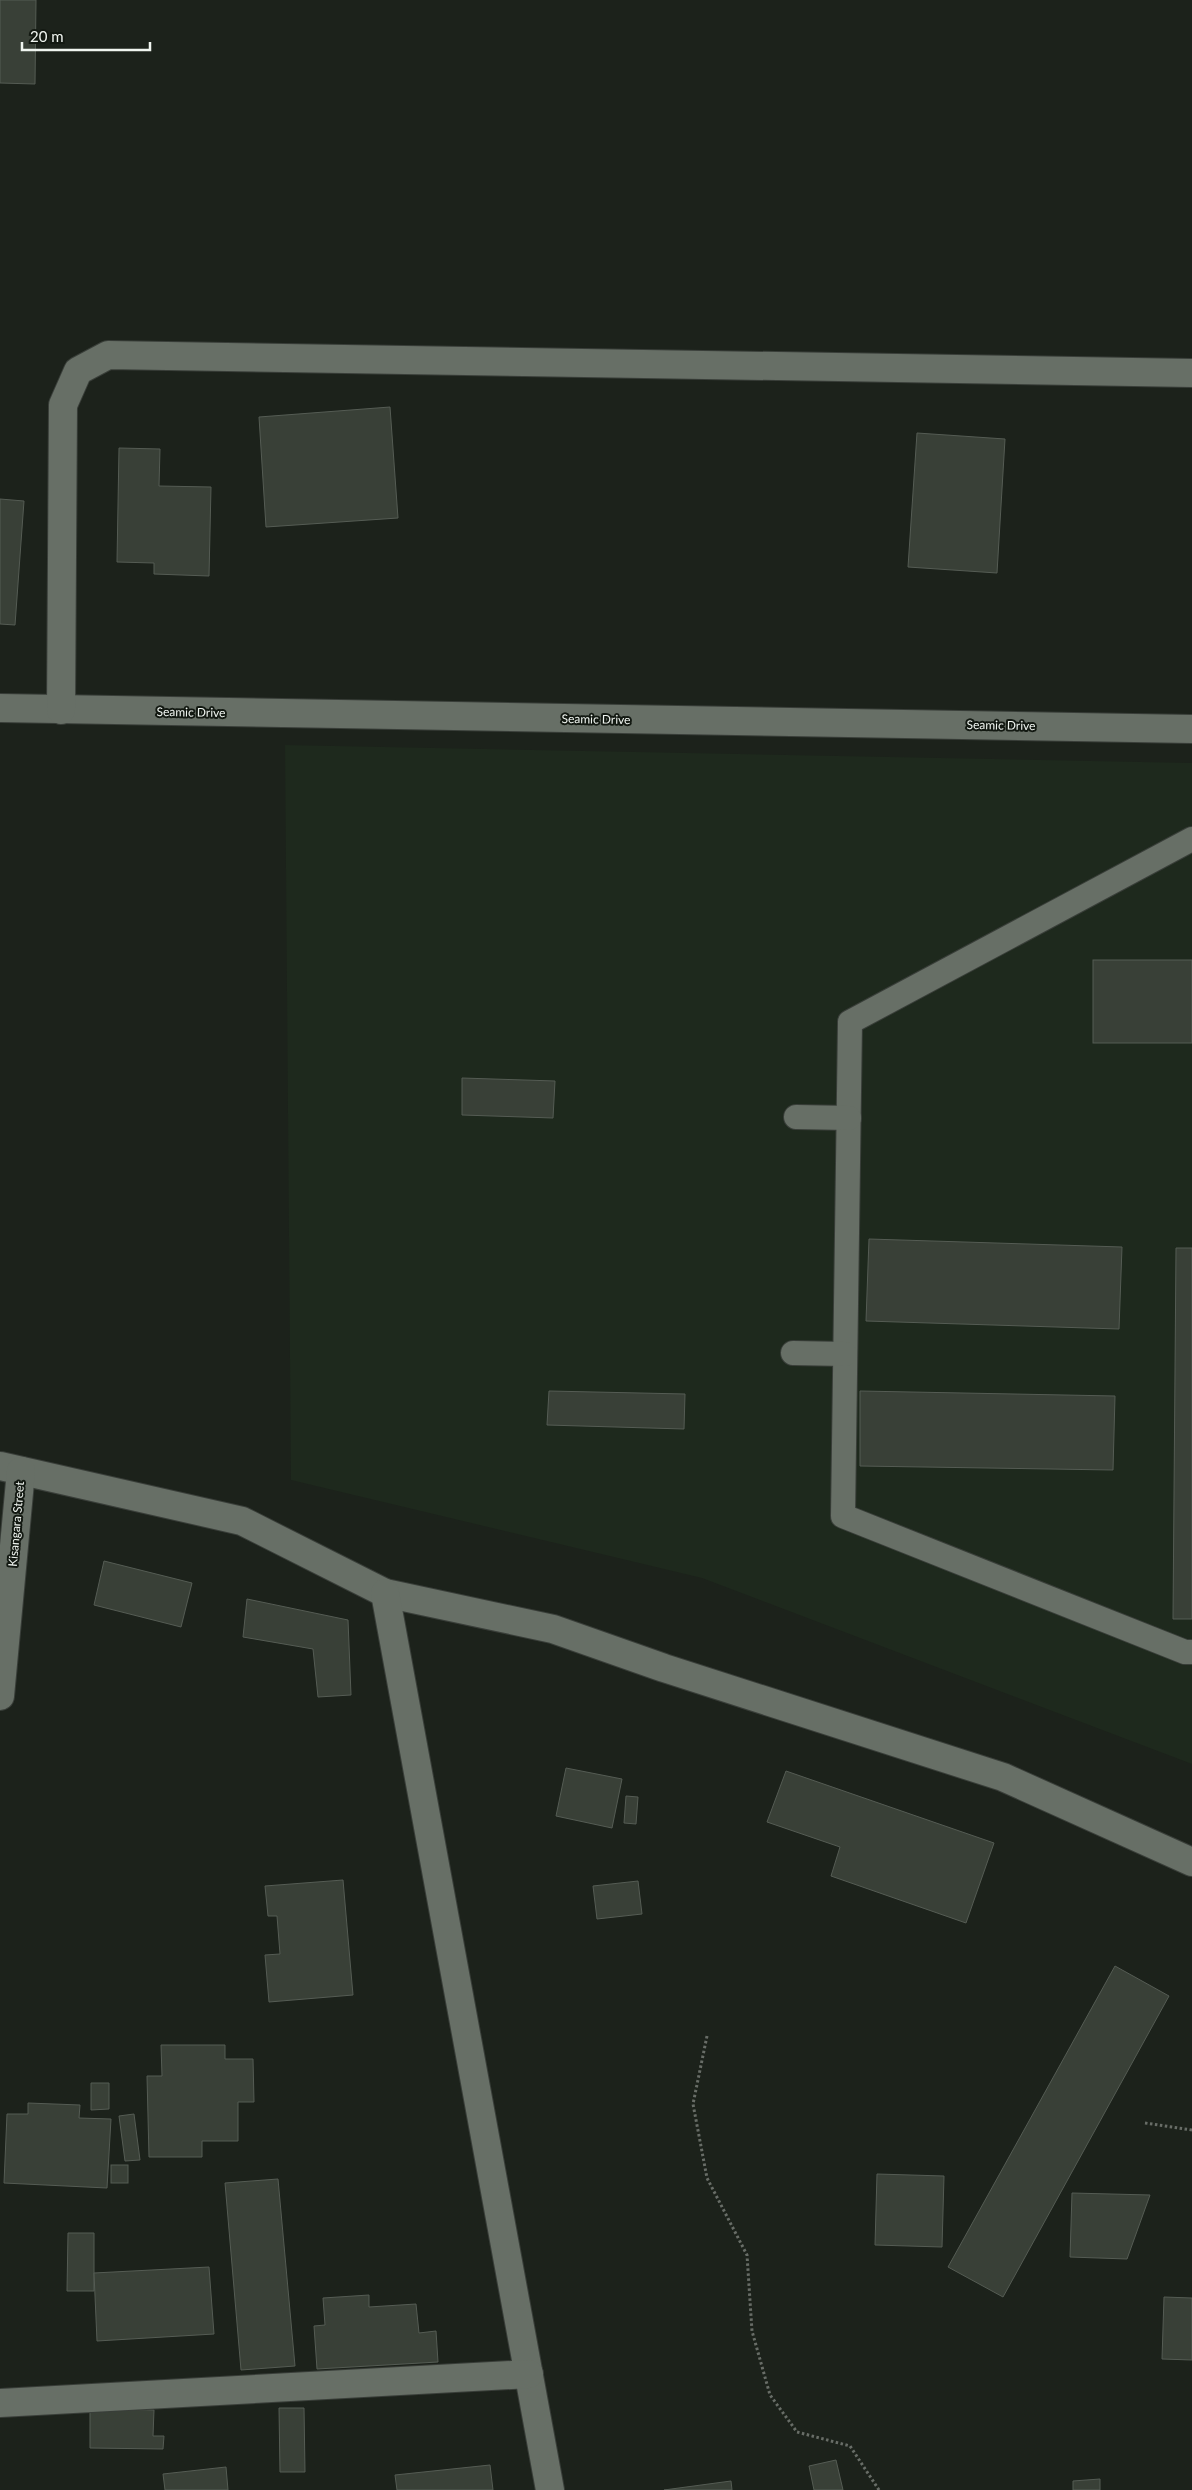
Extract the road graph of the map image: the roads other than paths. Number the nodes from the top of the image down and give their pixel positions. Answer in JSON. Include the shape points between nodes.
{"nodes":[{"id":1,"x":1192,"y":373,"type":"edge"},
{"id":2,"x":0,"y":708,"type":"edge"},
{"id":3,"x":61,"y":710,"type":"junction"},
{"id":4,"x":1192,"y":729,"type":"edge"},
{"id":5,"x":1192,"y":839,"type":"edge"},
{"id":6,"x":796,"y":1117,"type":"dead end"},
{"id":7,"x":849,"y":1118,"type":"junction"},
{"id":8,"x":793,"y":1353,"type":"dead end"},
{"id":9,"x":845,"y":1354,"type":"junction"},
{"id":10,"x":11,"y":1468,"type":"edge"},
{"id":11,"x":386,"y":1593,"type":"junction"},
{"id":12,"x":1192,"y":1652,"type":"edge"},
{"id":13,"x":0,"y":1696,"type":"edge"},
{"id":14,"x":1192,"y":1862,"type":"edge"},
{"id":15,"x":529,"y":2374,"type":"junction"},
{"id":16,"x":0,"y":2403,"type":"edge"},
{"id":17,"x":550,"y":2490,"type":"edge"}],
"edges":[{"from":1,"to":3,"type":"street","via":[[108,355],[78,372],[63,405]]},
{"from":2,"to":3,"type":"street","name":"Seamic Drive"},
{"from":3,"to":4,"type":"street","name":"Seamic Drive"},
{"from":5,"to":7,"type":"lane","via":[[850,1022]]},
{"from":6,"to":7,"type":"lane"},
{"from":7,"to":9,"type":"lane"},
{"from":8,"to":9,"type":"lane"},
{"from":9,"to":12,"type":"lane","via":[[843,1516],[1185,1652]]},
{"from":10,"to":11,"type":"street","via":[[242,1520]]},
{"from":10,"to":13,"type":"street","name":"Kisangara Street"},
{"from":11,"to":14,"type":"street","via":[[553,1629],[1003,1777]]},
{"from":11,"to":15,"type":"street"},
{"from":15,"to":16,"type":"street"},
{"from":15,"to":17,"type":"street"}]}
